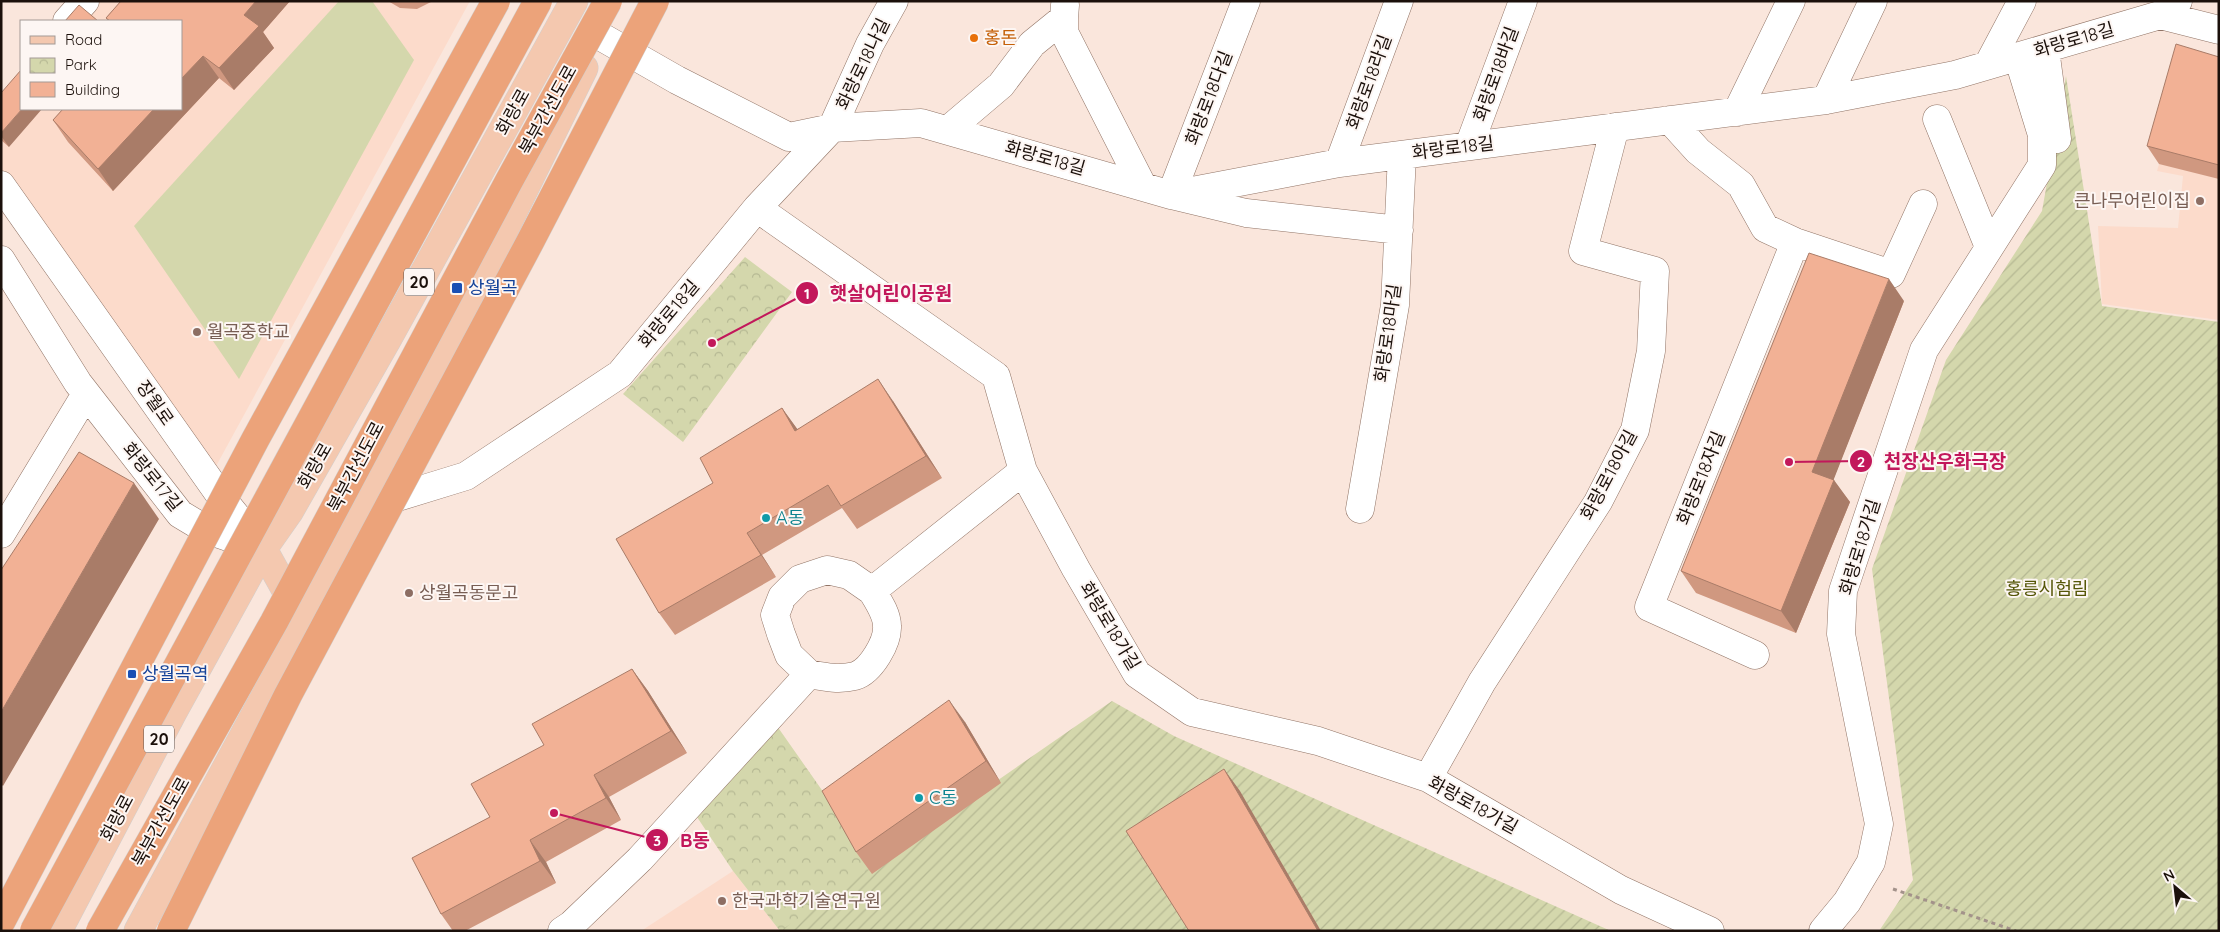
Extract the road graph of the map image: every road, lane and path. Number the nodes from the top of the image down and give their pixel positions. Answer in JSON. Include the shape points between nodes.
{"nodes":[{"id":1,"x":85,"y":1,"type":"edge"},
{"id":2,"x":496,"y":1,"type":"edge"},
{"id":3,"x":538,"y":1,"type":"edge"},
{"id":4,"x":608,"y":1,"type":"edge"},
{"id":5,"x":620,"y":1,"type":"edge"},
{"id":6,"x":655,"y":1,"type":"edge"},
{"id":7,"x":894,"y":1,"type":"edge"},
{"id":8,"x":1246,"y":1,"type":"edge"},
{"id":9,"x":1399,"y":1,"type":"edge"},
{"id":10,"x":1522,"y":1,"type":"edge"},
{"id":11,"x":1791,"y":1,"type":"edge"},
{"id":12,"x":1873,"y":1,"type":"edge"},
{"id":13,"x":2022,"y":1,"type":"edge"},
{"id":14,"x":570,"y":5,"type":"edge"},
{"id":15,"x":2169,"y":8,"type":"edge"},
{"id":16,"x":1064,"y":10,"type":"edge"},
{"id":17,"x":68,"y":20,"type":"edge"},
{"id":18,"x":2219,"y":30,"type":"edge"},
{"id":19,"x":600,"y":36,"type":"junction"},
{"id":20,"x":2045,"y":48,"type":"junction"},
{"id":21,"x":2018,"y":57,"type":"junction"},
{"id":22,"x":1988,"y":65,"type":"junction"},
{"id":23,"x":1826,"y":100,"type":"junction"},
{"id":24,"x":1737,"y":112,"type":"junction"},
{"id":25,"x":1937,"y":118,"type":"dead end"},
{"id":26,"x":1670,"y":120,"type":"junction"},
{"id":27,"x":1615,"y":127,"type":"junction"},
{"id":28,"x":832,"y":128,"type":"junction"},
{"id":29,"x":948,"y":130,"type":"junction"},
{"id":30,"x":1469,"y":146,"type":"junction"},
{"id":31,"x":1402,"y":155,"type":"junction"},
{"id":32,"x":1339,"y":163,"type":"junction"},
{"id":33,"x":1,"y":185,"type":"edge"},
{"id":34,"x":1143,"y":187,"type":"junction"},
{"id":35,"x":1171,"y":195,"type":"junction"},
{"id":36,"x":1923,"y":204,"type":"dead end"},
{"id":37,"x":2014,"y":207,"type":"junction"},
{"id":38,"x":757,"y":208,"type":"junction"},
{"id":39,"x":1399,"y":230,"type":"junction"},
{"id":40,"x":1795,"y":242,"type":"junction"},
{"id":41,"x":1989,"y":247,"type":"junction"},
{"id":42,"x":4,"y":271,"type":"edge"},
{"id":43,"x":387,"y":340,"type":"junction"},
{"id":44,"x":440,"y":365,"type":"junction"},
{"id":45,"x":86,"y":394,"type":"junction"},
{"id":46,"x":1023,"y":471,"type":"junction"},
{"id":47,"x":368,"y":506,"type":"junction"},
{"id":48,"x":1360,"y":509,"type":"dead end"},
{"id":49,"x":1,"y":534,"type":"edge"},
{"id":50,"x":263,"y":549,"type":"junction"},
{"id":51,"x":872,"y":591,"type":"junction"},
{"id":52,"x":305,"y":624,"type":"junction"},
{"id":53,"x":1755,"y":655,"type":"dead end"},
{"id":54,"x":809,"y":674,"type":"junction"},
{"id":55,"x":1428,"y":778,"type":"junction"},
{"id":56,"x":1893,"y":888,"type":"dead end"},
{"id":57,"x":1,"y":922,"type":"edge"},
{"id":58,"x":34,"y":931,"type":"edge"},
{"id":59,"x":58,"y":931,"type":"edge"},
{"id":60,"x":100,"y":931,"type":"edge"},
{"id":61,"x":138,"y":931,"type":"edge"},
{"id":62,"x":171,"y":931,"type":"edge"},
{"id":63,"x":562,"y":931,"type":"edge"},
{"id":64,"x":1710,"y":931,"type":"edge"},
{"id":65,"x":1823,"y":931,"type":"edge"},
{"id":66,"x":2016,"y":931,"type":"edge"}],
"edges":[{"from":1,"to":17,"type":"street"},
{"from":2,"to":57,"type":"highway","bridge":true,"via":[[255,440]]},
{"from":3,"to":58,"type":"highway","bridge":true},
{"from":4,"to":60,"type":"highway","name":"북부간선도로","bridge":true,"via":[[274,622]]},
{"from":5,"to":19,"type":"main road"},
{"from":6,"to":62,"type":"highway","bridge":true,"via":[[288,695]]},
{"from":7,"to":28,"type":"street","name":"화랑로18나길","via":[[870,44]]},
{"from":8,"to":35,"type":"street","name":"화랑로18다길"},
{"from":9,"to":32,"type":"street","name":"화랑로18라길"},
{"from":10,"to":30,"type":"street","name":"화랑로18바길"},
{"from":11,"to":24,"type":"street"},
{"from":12,"to":23,"type":"street"},
{"from":13,"to":22,"type":"street"},
{"from":14,"to":43,"type":"main road","name":"화랑로","number":"20"},
{"from":15,"to":18,"type":"street","name":"화랑로18길"},
{"from":15,"to":20,"type":"street","name":"화랑로18길"},
{"from":16,"to":29,"type":"street","via":[[1032,44],[1001,85]]},
{"from":16,"to":34,"type":"street","via":[[1064,32]]},
{"from":19,"to":28,"type":"street","via":[[789,137]]},
{"from":19,"to":44,"type":"main road"},
{"from":20,"to":21,"type":"street","name":"화랑로18길"},
{"from":20,"to":37,"type":"street","name":"화랑로18가길","via":[[2059,155],[2049,184]]},
{"from":21,"to":22,"type":"street","name":"화랑로18길"},
{"from":21,"to":37,"type":"street","name":"화랑로18가길","via":[[2042,135],[2042,165]]},
{"from":22,"to":23,"type":"street","name":"화랑로18길","via":[[1955,75]]},
{"from":23,"to":24,"type":"street","name":"화랑로18길"},
{"from":24,"to":26,"type":"street","name":"화랑로18길"},
{"from":25,"to":41,"type":"street"},
{"from":26,"to":27,"type":"street","name":"화랑로18길"},
{"from":26,"to":40,"type":"street","via":[[1698,151],[1741,185],[1765,228]]},
{"from":27,"to":30,"type":"street","name":"화랑로18길"},
{"from":27,"to":55,"type":"street","name":"화랑로18아길","via":[[1583,251],[1655,271],[1651,351],[1635,430],[1598,502],[1482,682]]},
{"from":28,"to":29,"type":"street","name":"화랑로18길","via":[[921,123]]},
{"from":28,"to":38,"type":"street","name":"화랑로18길"},
{"from":29,"to":34,"type":"street","name":"화랑로18길"},
{"from":30,"to":31,"type":"street","name":"화랑로18길"},
{"from":31,"to":32,"type":"street","name":"화랑로18길"},
{"from":31,"to":39,"type":"street","name":"화랑로18마길"},
{"from":32,"to":35,"type":"street","name":"화랑로18길"},
{"from":33,"to":50,"type":"street","name":"장월로","via":[[224,501]]},
{"from":34,"to":35,"type":"street","name":"화랑로18길"},
{"from":35,"to":39,"type":"street","name":"화랑로18길","via":[[1246,213]]},
{"from":36,"to":40,"type":"street","via":[[1891,274]]},
{"from":37,"to":41,"type":"street","name":"화랑로18가길"},
{"from":38,"to":46,"type":"street","name":"화랑로18가길","via":[[996,376]]},
{"from":38,"to":47,"type":"street","name":"화랑로18길","via":[[620,374],[466,476]]},
{"from":39,"to":48,"type":"street","name":"화랑로18마길","via":[[1395,306]]},
{"from":40,"to":53,"type":"street","name":"화랑로18자길","via":[[1649,607]]},
{"from":41,"to":65,"type":"street","name":"화랑로18가길","via":[[1924,350],[1843,591],[1841,634],[1879,824],[1871,862],[1847,902]]},
{"from":42,"to":45,"type":"street","name":"화랑로17길"},
{"from":43,"to":44,"type":"main road"},
{"from":43,"to":50,"type":"main road","name":"화랑로","number":"20","via":[[289,512]]},
{"from":44,"to":47,"type":"main road"},
{"from":45,"to":49,"type":"street"},
{"from":45,"to":50,"type":"street","name":"화랑로17길","via":[[180,514],[205,528]]},
{"from":46,"to":51,"type":"street"},
{"from":46,"to":55,"type":"street","name":"화랑로18가길","via":[[1137,674],[1192,712],[1318,741]]},
{"from":47,"to":52,"type":"main road"},
{"from":50,"to":52,"type":"main road","name":"장월로"},
{"from":50,"to":59,"type":"main road","name":"화랑로","number":"20"},
{"from":51,"to":54,"type":"street","via":[[888,626],[884,644],[874,660],[857,675],[833,679]]},
{"from":51,"to":54,"type":"street","via":[[849,575],[827,570],[800,579],[782,597],[775,615],[781,634],[789,655]]},
{"from":52,"to":61,"type":"main road"},
{"from":54,"to":63,"type":"street","via":[[640,859]]},
{"from":55,"to":64,"type":"street","name":"화랑로18가길","via":[[1621,890]]},
{"from":56,"to":66,"type":"path"}]}
